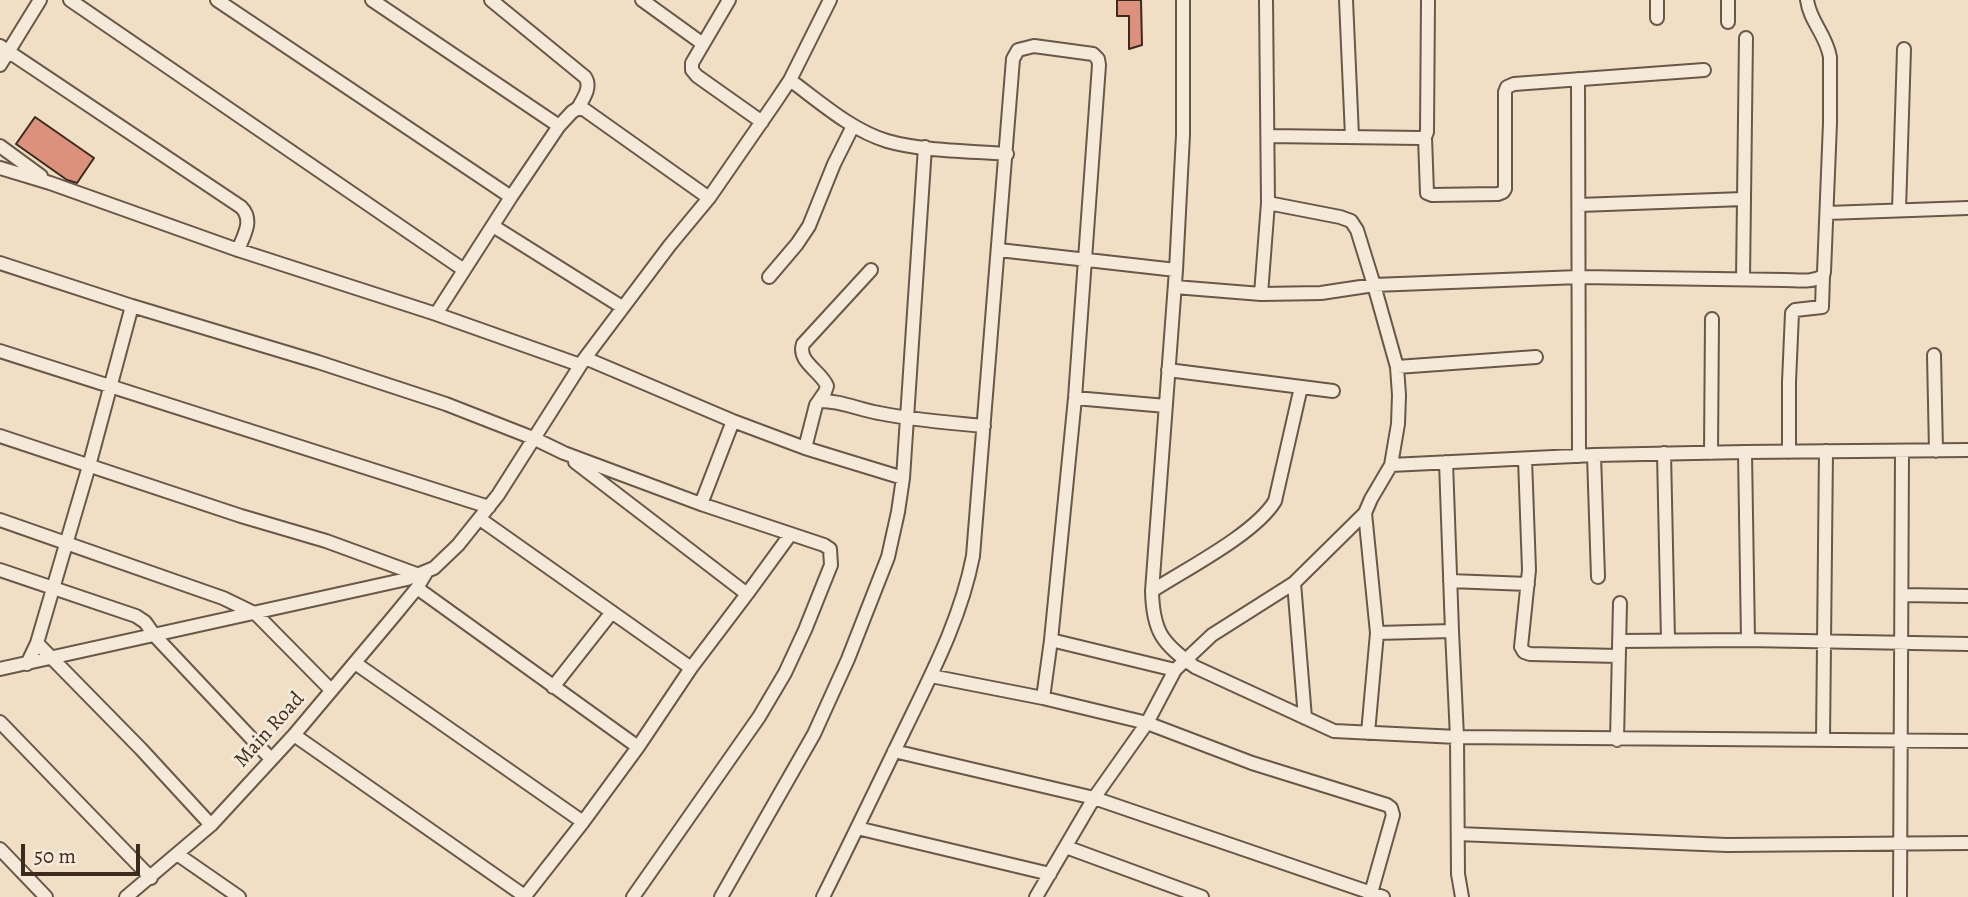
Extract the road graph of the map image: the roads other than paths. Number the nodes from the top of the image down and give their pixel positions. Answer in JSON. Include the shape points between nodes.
{"nodes":[{"id":1,"x":40,"y":0,"type":"edge"},
{"id":2,"x":70,"y":0,"type":"edge"},
{"id":3,"x":217,"y":0,"type":"edge"},
{"id":4,"x":372,"y":0,"type":"edge"},
{"id":5,"x":491,"y":0,"type":"edge"},
{"id":6,"x":642,"y":0,"type":"edge"},
{"id":7,"x":729,"y":0,"type":"edge"},
{"id":8,"x":830,"y":0,"type":"edge"},
{"id":9,"x":1183,"y":0,"type":"edge"},
{"id":10,"x":1266,"y":0,"type":"edge"},
{"id":11,"x":1346,"y":0,"type":"edge"},
{"id":12,"x":1428,"y":0,"type":"edge"},
{"id":13,"x":1657,"y":0,"type":"edge"},
{"id":14,"x":1728,"y":0,"type":"edge"},
{"id":15,"x":1807,"y":0,"type":"edge"},
{"id":16,"x":1657,"y":18,"type":"dead end"},
{"id":17,"x":1728,"y":22,"type":"dead end"},
{"id":18,"x":1746,"y":38,"type":"dead end"},
{"id":19,"x":703,"y":44,"type":"junction"},
{"id":20,"x":4,"y":49,"type":"edge"},
{"id":21,"x":1904,"y":49,"type":"dead end"},
{"id":22,"x":0,"y":65,"type":"edge"},
{"id":23,"x":1704,"y":70,"type":"dead end"},
{"id":24,"x":1578,"y":79,"type":"junction"},
{"id":25,"x":790,"y":80,"type":"junction"},
{"id":26,"x":578,"y":108,"type":"junction"},
{"id":27,"x":762,"y":122,"type":"junction"},
{"id":28,"x":559,"y":126,"type":"junction"},
{"id":29,"x":853,"y":126,"type":"junction"},
{"id":30,"x":1268,"y":135,"type":"junction"},
{"id":31,"x":1352,"y":136,"type":"junction"},
{"id":32,"x":1425,"y":136,"type":"junction"},
{"id":33,"x":0,"y":146,"type":"edge"},
{"id":34,"x":925,"y":146,"type":"junction"},
{"id":35,"x":1007,"y":154,"type":"junction"},
{"id":36,"x":0,"y":168,"type":"edge"},
{"id":37,"x":50,"y":183,"type":"junction"},
{"id":38,"x":511,"y":197,"type":"junction"},
{"id":39,"x":709,"y":198,"type":"junction"},
{"id":40,"x":1743,"y":199,"type":"junction"},
{"id":41,"x":1268,"y":203,"type":"junction"},
{"id":42,"x":1579,"y":205,"type":"junction"},
{"id":43,"x":1968,"y":208,"type":"edge"},
{"id":44,"x":1899,"y":210,"type":"junction"},
{"id":45,"x":1827,"y":214,"type":"junction"},
{"id":46,"x":493,"y":226,"type":"junction"},
{"id":47,"x":238,"y":250,"type":"junction"},
{"id":48,"x":999,"y":250,"type":"junction"},
{"id":49,"x":1084,"y":260,"type":"junction"},
{"id":50,"x":0,"y":263,"type":"edge"},
{"id":51,"x":464,"y":270,"type":"junction"},
{"id":52,"x":872,"y":270,"type":"dead end"},
{"id":53,"x":1176,"y":270,"type":"junction"},
{"id":54,"x":1823,"y":276,"type":"junction"},
{"id":55,"x":769,"y":277,"type":"dead end"},
{"id":56,"x":1579,"y":277,"type":"junction"},
{"id":57,"x":1743,"y":279,"type":"junction"},
{"id":58,"x":1374,"y":285,"type":"junction"},
{"id":59,"x":1175,"y":287,"type":"junction"},
{"id":60,"x":1261,"y":293,"type":"junction"},
{"id":61,"x":132,"y":306,"type":"junction"},
{"id":62,"x":622,"y":307,"type":"junction"},
{"id":63,"x":436,"y":314,"type":"junction"},
{"id":64,"x":1712,"y":319,"type":"dead end"},
{"id":65,"x":0,"y":351,"type":"edge"},
{"id":66,"x":1934,"y":355,"type":"dead end"},
{"id":67,"x":1536,"y":357,"type":"dead end"},
{"id":68,"x":583,"y":362,"type":"junction"},
{"id":69,"x":1397,"y":367,"type":"junction"},
{"id":70,"x":1168,"y":370,"type":"junction"},
{"id":71,"x":110,"y":387,"type":"junction"},
{"id":72,"x":1301,"y":387,"type":"junction"},
{"id":73,"x":1333,"y":391,"type":"dead end"},
{"id":74,"x":1075,"y":398,"type":"junction"},
{"id":75,"x":819,"y":401,"type":"junction"},
{"id":76,"x":1166,"y":406,"type":"junction"},
{"id":77,"x":907,"y":418,"type":"junction"},
{"id":78,"x":733,"y":421,"type":"junction"},
{"id":79,"x":984,"y":426,"type":"junction"},
{"id":80,"x":0,"y":436,"type":"edge"},
{"id":81,"x":533,"y":438,"type":"junction"},
{"id":82,"x":804,"y":448,"type":"junction"},
{"id":83,"x":1968,"y":450,"type":"edge"},
{"id":84,"x":1826,"y":451,"type":"junction"},
{"id":85,"x":1902,"y":451,"type":"junction"},
{"id":86,"x":1936,"y":451,"type":"junction"},
{"id":87,"x":1745,"y":452,"type":"junction"},
{"id":88,"x":1789,"y":452,"type":"junction"},
{"id":89,"x":564,"y":453,"type":"junction"},
{"id":90,"x":1664,"y":453,"type":"junction"},
{"id":91,"x":1711,"y":453,"type":"junction"},
{"id":92,"x":1594,"y":455,"type":"junction"},
{"id":93,"x":1579,"y":456,"type":"junction"},
{"id":94,"x":1525,"y":459,"type":"junction"},
{"id":95,"x":1446,"y":462,"type":"junction"},
{"id":96,"x":89,"y":466,"type":"junction"},
{"id":97,"x":1391,"y":466,"type":"junction"},
{"id":98,"x":902,"y":478,"type":"junction"},
{"id":99,"x":701,"y":504,"type":"junction"},
{"id":100,"x":489,"y":507,"type":"junction"},
{"id":101,"x":1365,"y":513,"type":"junction"},
{"id":102,"x":480,"y":519,"type":"junction"},
{"id":103,"x":0,"y":520,"type":"edge"},
{"id":104,"x":790,"y":535,"type":"junction"},
{"id":105,"x":66,"y":541,"type":"junction"},
{"id":106,"x":0,"y":570,"type":"edge"},
{"id":107,"x":1598,"y":576,"type":"dead end"},
{"id":108,"x":421,"y":579,"type":"junction"},
{"id":109,"x":1450,"y":581,"type":"junction"},
{"id":110,"x":1294,"y":583,"type":"junction"},
{"id":111,"x":1528,"y":584,"type":"junction"},
{"id":112,"x":52,"y":587,"type":"junction"},
{"id":113,"x":1152,"y":591,"type":"junction"},
{"id":114,"x":747,"y":594,"type":"junction"},
{"id":115,"x":1902,"y":595,"type":"junction"},
{"id":116,"x":1968,"y":596,"type":"edge"},
{"id":117,"x":1620,"y":603,"type":"dead end"},
{"id":118,"x":612,"y":612,"type":"junction"},
{"id":119,"x":256,"y":614,"type":"junction"},
{"id":120,"x":1452,"y":631,"type":"junction"},
{"id":121,"x":1377,"y":634,"type":"junction"},
{"id":122,"x":155,"y":636,"type":"junction"},
{"id":123,"x":1668,"y":639,"type":"junction"},
{"id":124,"x":1051,"y":640,"type":"junction"},
{"id":125,"x":1748,"y":640,"type":"junction"},
{"id":126,"x":1619,"y":641,"type":"junction"},
{"id":127,"x":1825,"y":642,"type":"junction"},
{"id":128,"x":37,"y":643,"type":"junction"},
{"id":129,"x":1901,"y":643,"type":"junction"},
{"id":130,"x":1968,"y":644,"type":"edge"},
{"id":131,"x":1619,"y":656,"type":"junction"},
{"id":132,"x":52,"y":658,"type":"junction"},
{"id":133,"x":1185,"y":660,"type":"junction"},
{"id":134,"x":355,"y":663,"type":"junction"},
{"id":135,"x":27,"y":664,"type":"junction"},
{"id":136,"x":691,"y":668,"type":"junction"},
{"id":137,"x":0,"y":669,"type":"edge"},
{"id":138,"x":1175,"y":670,"type":"junction"},
{"id":139,"x":930,"y":676,"type":"junction"},
{"id":140,"x":553,"y":687,"type":"junction"},
{"id":141,"x":331,"y":690,"type":"junction"},
{"id":142,"x":1043,"y":698,"type":"junction"},
{"id":143,"x":1305,"y":718,"type":"junction"},
{"id":144,"x":0,"y":722,"type":"edge"},
{"id":145,"x":1147,"y":723,"type":"junction"},
{"id":146,"x":1368,"y":733,"type":"junction"},
{"id":147,"x":293,"y":735,"type":"junction"},
{"id":148,"x":1457,"y":737,"type":"junction"},
{"id":149,"x":1617,"y":740,"type":"junction"},
{"id":150,"x":1824,"y":740,"type":"junction"},
{"id":151,"x":1902,"y":741,"type":"junction"},
{"id":152,"x":1968,"y":741,"type":"edge"},
{"id":153,"x":638,"y":747,"type":"junction"},
{"id":154,"x":894,"y":751,"type":"junction"},
{"id":155,"x":271,"y":758,"type":"junction"},
{"id":156,"x":1094,"y":798,"type":"junction"},
{"id":157,"x":583,"y":822,"type":"junction"},
{"id":158,"x":211,"y":825,"type":"junction"},
{"id":159,"x":857,"y":828,"type":"junction"},
{"id":160,"x":1458,"y":834,"type":"junction"},
{"id":161,"x":1899,"y":843,"type":"junction"},
{"id":162,"x":1968,"y":843,"type":"edge"},
{"id":163,"x":1066,"y":848,"type":"junction"},
{"id":164,"x":0,"y":849,"type":"edge"},
{"id":165,"x":177,"y":854,"type":"junction"},
{"id":166,"x":1051,"y":874,"type":"junction"},
{"id":167,"x":150,"y":878,"type":"junction"},
{"id":168,"x":509,"y":893,"type":"edge"},
{"id":169,"x":723,"y":895,"type":"edge"},
{"id":170,"x":1037,"y":895,"type":"edge"},
{"id":171,"x":1377,"y":895,"type":"edge"},
{"id":172,"x":46,"y":897,"type":"edge"},
{"id":173,"x":126,"y":897,"type":"edge"},
{"id":174,"x":239,"y":897,"type":"edge"},
{"id":175,"x":525,"y":897,"type":"edge"},
{"id":176,"x":633,"y":897,"type":"edge"},
{"id":177,"x":823,"y":897,"type":"edge"},
{"id":178,"x":1053,"y":897,"type":"edge"},
{"id":179,"x":1202,"y":897,"type":"edge"},
{"id":180,"x":1462,"y":897,"type":"edge"},
{"id":181,"x":1899,"y":897,"type":"edge"}],
"edges":[{"from":1,"to":20,"type":"street"},
{"from":2,"to":51,"type":"street"},
{"from":3,"to":38,"type":"street"},
{"from":4,"to":28,"type":"street"},
{"from":5,"to":26,"type":"street","via":[[585,77],[588,87]]},
{"from":6,"to":19,"type":"street"},
{"from":7,"to":19,"type":"street"},
{"from":8,"to":25,"type":"street","name":"Main Road"},
{"from":9,"to":53,"type":"street"},
{"from":10,"to":30,"type":"street"},
{"from":11,"to":31,"type":"street"},
{"from":12,"to":32,"type":"street"},
{"from":13,"to":16,"type":"street"},
{"from":14,"to":17,"type":"street"},
{"from":15,"to":45,"type":"street","via":[[1830,57]]},
{"from":18,"to":40,"type":"street"},
{"from":19,"to":27,"type":"street","via":[[692,70]]},
{"from":20,"to":22,"type":"street"},
{"from":20,"to":47,"type":"street","via":[[247,212],[248,225]]},
{"from":21,"to":44,"type":"street"},
{"from":23,"to":24,"type":"street"},
{"from":24,"to":32,"type":"street","via":[[1507,87],[1505,189],[1498,194],[1427,193]]},
{"from":24,"to":42,"type":"street"},
{"from":25,"to":27,"type":"street","name":"Main Road"},
{"from":25,"to":29,"type":"street"},
{"from":26,"to":28,"type":"street"},
{"from":26,"to":39,"type":"street"},
{"from":27,"to":39,"type":"street","name":"Main Road"},
{"from":28,"to":38,"type":"street"},
{"from":29,"to":34,"type":"street","via":[[885,140]]},
{"from":29,"to":55,"type":"street","via":[[809,226]]},
{"from":30,"to":31,"type":"street"},
{"from":30,"to":41,"type":"street"},
{"from":31,"to":32,"type":"street"},
{"from":33,"to":37,"type":"street"},
{"from":34,"to":35,"type":"street"},
{"from":34,"to":77,"type":"street"},
{"from":35,"to":48,"type":"street"},
{"from":35,"to":49,"type":"street","via":[[1013,59],[1018,50],[1034,46],[1093,54],[1099,65],[1098,93]]},
{"from":36,"to":37,"type":"street"},
{"from":37,"to":47,"type":"street"},
{"from":38,"to":46,"type":"street"},
{"from":39,"to":62,"type":"street","name":"Main Road"},
{"from":40,"to":42,"type":"street"},
{"from":40,"to":57,"type":"street"},
{"from":41,"to":58,"type":"street","via":[[1352,221]]},
{"from":41,"to":60,"type":"street"},
{"from":42,"to":56,"type":"street"},
{"from":43,"to":44,"type":"street"},
{"from":44,"to":45,"type":"street"},
{"from":45,"to":54,"type":"street"},
{"from":46,"to":51,"type":"street"},
{"from":46,"to":62,"type":"street"},
{"from":47,"to":63,"type":"street"},
{"from":48,"to":49,"type":"street"},
{"from":48,"to":79,"type":"street"},
{"from":49,"to":53,"type":"street"},
{"from":49,"to":74,"type":"street"},
{"from":50,"to":61,"type":"street"},
{"from":51,"to":63,"type":"street"},
{"from":52,"to":75,"type":"street","via":[[803,344],[803,358],[826,382]]},
{"from":53,"to":59,"type":"street"},
{"from":54,"to":57,"type":"street","via":[[1815,280]]},
{"from":54,"to":88,"type":"street","via":[[1822,307],[1792,313]]},
{"from":56,"to":57,"type":"street"},
{"from":56,"to":58,"type":"street"},
{"from":56,"to":93,"type":"street"},
{"from":58,"to":60,"type":"street","via":[[1321,293]]},
{"from":58,"to":69,"type":"street"},
{"from":59,"to":60,"type":"street"},
{"from":59,"to":70,"type":"street"},
{"from":61,"to":71,"type":"street"},
{"from":61,"to":81,"type":"street","via":[[407,391]]},
{"from":62,"to":68,"type":"street","name":"Main Road"},
{"from":63,"to":68,"type":"street"},
{"from":64,"to":91,"type":"street"},
{"from":65,"to":71,"type":"street"},
{"from":66,"to":86,"type":"street"},
{"from":67,"to":69,"type":"street"},
{"from":68,"to":78,"type":"street"},
{"from":68,"to":81,"type":"street","name":"Main Road"},
{"from":69,"to":97,"type":"street","via":[[1398,424]]},
{"from":70,"to":72,"type":"street"},
{"from":70,"to":76,"type":"street"},
{"from":71,"to":96,"type":"street"},
{"from":71,"to":100,"type":"street"},
{"from":72,"to":73,"type":"street"},
{"from":72,"to":113,"type":"street","via":[[1275,501],[1268,512]]},
{"from":74,"to":76,"type":"street"},
{"from":74,"to":124,"type":"street"},
{"from":75,"to":77,"type":"street"},
{"from":75,"to":82,"type":"street"},
{"from":76,"to":113,"type":"street"},
{"from":77,"to":79,"type":"street"},
{"from":77,"to":98,"type":"street"},
{"from":78,"to":82,"type":"street"},
{"from":78,"to":99,"type":"street"},
{"from":79,"to":139,"type":"street","via":[[968,583]]},
{"from":80,"to":96,"type":"street"},
{"from":81,"to":89,"type":"street"},
{"from":81,"to":100,"type":"street","name":"Main Road"},
{"from":82,"to":98,"type":"street"},
{"from":83,"to":86,"type":"street"},
{"from":84,"to":85,"type":"street"},
{"from":84,"to":88,"type":"street"},
{"from":84,"to":127,"type":"street"},
{"from":85,"to":86,"type":"street"},
{"from":85,"to":115,"type":"street"},
{"from":87,"to":88,"type":"street"},
{"from":87,"to":91,"type":"street"},
{"from":87,"to":125,"type":"street"},
{"from":89,"to":99,"type":"street"},
{"from":89,"to":114,"type":"street"},
{"from":90,"to":91,"type":"street"},
{"from":90,"to":92,"type":"street"},
{"from":90,"to":123,"type":"street"},
{"from":92,"to":93,"type":"street"},
{"from":92,"to":107,"type":"street"},
{"from":93,"to":94,"type":"street"},
{"from":94,"to":95,"type":"street"},
{"from":94,"to":111,"type":"street"},
{"from":95,"to":97,"type":"street"},
{"from":95,"to":109,"type":"street"},
{"from":96,"to":105,"type":"street"},
{"from":96,"to":108,"type":"street","via":[[326,541]]},
{"from":97,"to":101,"type":"street"},
{"from":98,"to":169,"type":"street","via":[[888,556],[848,659],[814,734]]},
{"from":99,"to":104,"type":"street"},
{"from":100,"to":102,"type":"street","name":"Main Road"},
{"from":101,"to":110,"type":"street"},
{"from":101,"to":121,"type":"street"},
{"from":102,"to":108,"type":"street","name":"Main Road"},
{"from":102,"to":118,"type":"street"},
{"from":103,"to":105,"type":"street"},
{"from":104,"to":114,"type":"street"},
{"from":104,"to":176,"type":"street","via":[[824,545],[831,556],[805,630],[759,717]]},
{"from":105,"to":112,"type":"street"},
{"from":105,"to":119,"type":"street","via":[[223,597]]},
{"from":106,"to":112,"type":"street"},
{"from":108,"to":119,"type":"street"},
{"from":108,"to":134,"type":"street","name":"Main Road"},
{"from":108,"to":140,"type":"street"},
{"from":109,"to":111,"type":"street"},
{"from":109,"to":120,"type":"street"},
{"from":110,"to":133,"type":"street","via":[[1212,635]]},
{"from":110,"to":143,"type":"street"},
{"from":111,"to":131,"type":"street","via":[[1524,652]]},
{"from":112,"to":122,"type":"street","via":[[136,616]]},
{"from":112,"to":128,"type":"street"},
{"from":113,"to":133,"type":"street","via":[[1156,626]]},
{"from":114,"to":136,"type":"street"},
{"from":115,"to":116,"type":"street"},
{"from":115,"to":129,"type":"street"},
{"from":117,"to":126,"type":"street"},
{"from":118,"to":136,"type":"street"},
{"from":118,"to":140,"type":"street"},
{"from":119,"to":122,"type":"street"},
{"from":119,"to":141,"type":"street"},
{"from":120,"to":121,"type":"street"},
{"from":120,"to":148,"type":"street"},
{"from":121,"to":146,"type":"street"},
{"from":122,"to":132,"type":"street"},
{"from":122,"to":155,"type":"street"},
{"from":123,"to":125,"type":"street"},
{"from":123,"to":126,"type":"street"},
{"from":124,"to":138,"type":"street"},
{"from":124,"to":142,"type":"street"},
{"from":125,"to":127,"type":"street"},
{"from":126,"to":131,"type":"street"},
{"from":127,"to":129,"type":"street"},
{"from":127,"to":150,"type":"street"},
{"from":128,"to":132,"type":"street"},
{"from":128,"to":135,"type":"street"},
{"from":129,"to":130,"type":"street"},
{"from":129,"to":151,"type":"street"},
{"from":131,"to":149,"type":"street"},
{"from":132,"to":135,"type":"street"},
{"from":132,"to":158,"type":"street"},
{"from":133,"to":138,"type":"street"},
{"from":133,"to":143,"type":"street"},
{"from":134,"to":141,"type":"street","name":"Main Road"},
{"from":134,"to":157,"type":"street"},
{"from":135,"to":137,"type":"street"},
{"from":136,"to":153,"type":"street"},
{"from":138,"to":145,"type":"street"},
{"from":139,"to":142,"type":"street"},
{"from":139,"to":154,"type":"street"},
{"from":140,"to":153,"type":"street"},
{"from":141,"to":147,"type":"street","name":"Main Road"},
{"from":142,"to":145,"type":"street"},
{"from":143,"to":146,"type":"street","via":[[1334,731]]},
{"from":144,"to":167,"type":"street"},
{"from":145,"to":156,"type":"street"},
{"from":145,"to":171,"type":"street","via":[[1391,808]]},
{"from":146,"to":148,"type":"street"},
{"from":147,"to":155,"type":"street","name":"Main Road"},
{"from":147,"to":168,"type":"street"},
{"from":148,"to":149,"type":"street"},
{"from":148,"to":160,"type":"street"},
{"from":149,"to":150,"type":"street"},
{"from":150,"to":151,"type":"street"},
{"from":151,"to":152,"type":"street"},
{"from":151,"to":161,"type":"street"},
{"from":153,"to":157,"type":"street"},
{"from":154,"to":156,"type":"street"},
{"from":154,"to":159,"type":"street"},
{"from":155,"to":158,"type":"street","name":"Main Road"},
{"from":156,"to":163,"type":"street"},
{"from":156,"to":171,"type":"street"},
{"from":157,"to":175,"type":"street"},
{"from":158,"to":165,"type":"street","name":"Main Road"},
{"from":159,"to":166,"type":"street"},
{"from":159,"to":177,"type":"street"},
{"from":160,"to":161,"type":"street","via":[[1727,845]]},
{"from":160,"to":180,"type":"street"},
{"from":161,"to":162,"type":"street"},
{"from":161,"to":181,"type":"street"},
{"from":163,"to":166,"type":"street"},
{"from":163,"to":179,"type":"street"},
{"from":164,"to":172,"type":"street"},
{"from":165,"to":167,"type":"street","name":"Main Road"},
{"from":165,"to":174,"type":"street"},
{"from":166,"to":170,"type":"street"},
{"from":167,"to":173,"type":"street","name":"Main Road"},
{"from":168,"to":175,"type":"street"},
{"from":170,"to":178,"type":"street"}]}
